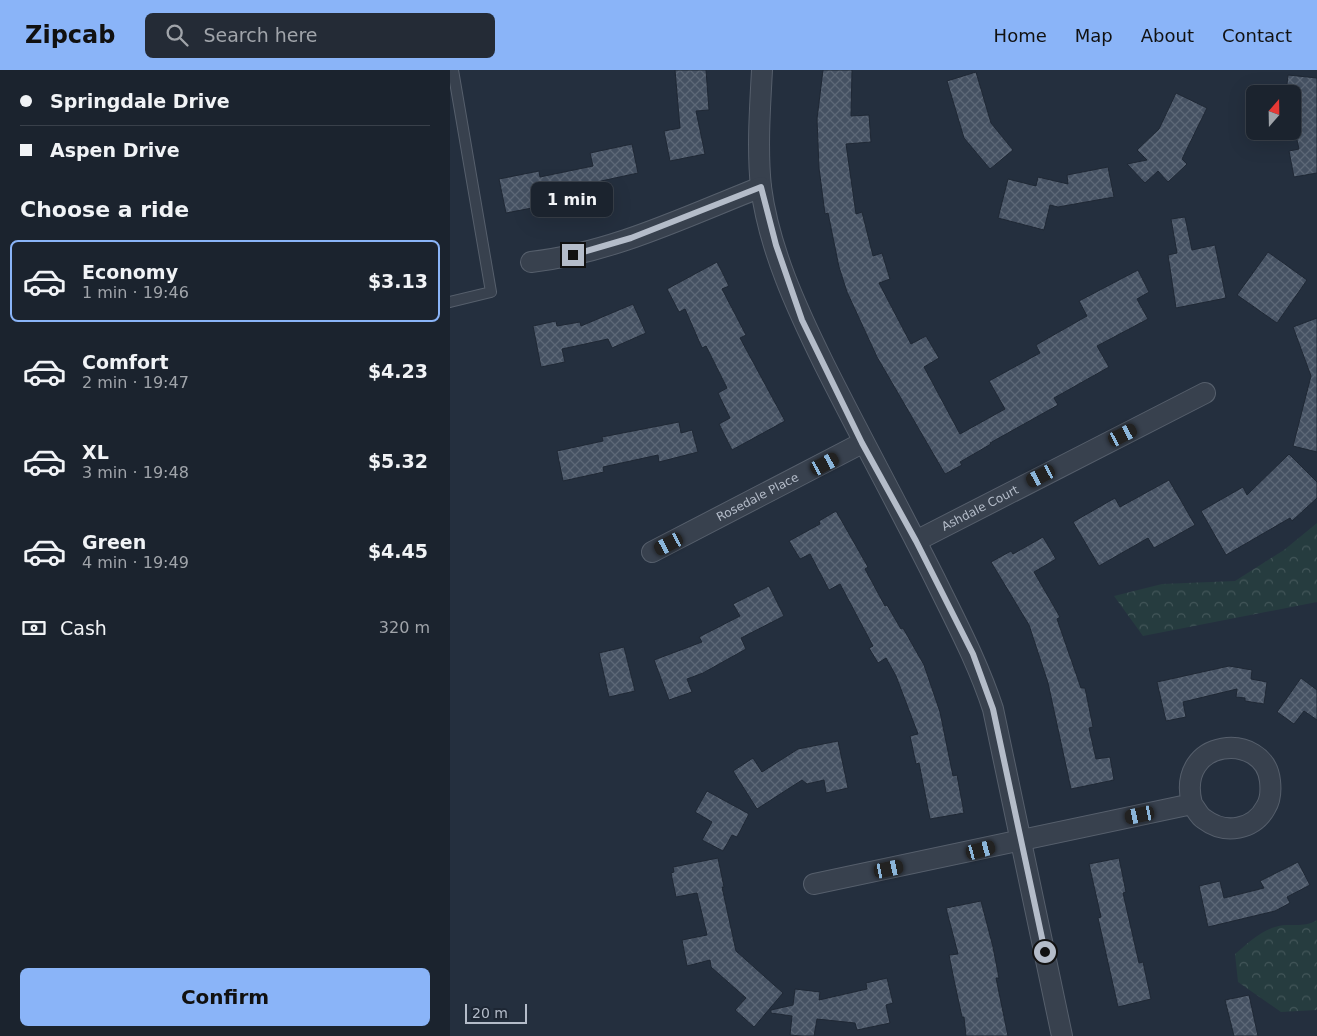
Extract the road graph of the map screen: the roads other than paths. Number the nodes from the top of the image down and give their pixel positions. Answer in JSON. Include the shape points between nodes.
{"nodes":[{"id":1,"x":453,"y":70,"type":"edge"},
{"id":2,"x":762,"y":70,"type":"edge"},
{"id":3,"x":453,"y":90,"type":"edge"},
{"id":4,"x":761,"y":187,"type":"junction"},
{"id":5,"x":531,"y":262,"type":"dead end"},
{"id":6,"x":450,"y":302,"type":"edge"},
{"id":7,"x":1205,"y":393,"type":"dead end"},
{"id":8,"x":862,"y":443,"type":"junction"},
{"id":9,"x":916,"y":541,"type":"junction"},
{"id":10,"x":652,"y":552,"type":"dead end"},
{"id":11,"x":1192,"y":804,"type":"junction"},
{"id":12,"x":1020,"y":839,"type":"junction"},
{"id":13,"x":814,"y":884,"type":"dead end"},
{"id":14,"x":1062,"y":1036,"type":"edge"}],
"edges":[{"from":1,"to":3,"type":"lane"},
{"from":2,"to":4,"type":"street"},
{"from":3,"to":6,"type":"lane","via":[[491,292]]},
{"from":4,"to":5,"type":"street","via":[[615,243]]},
{"from":4,"to":8,"type":"street","via":[[785,277],[802,320]]},
{"from":7,"to":9,"type":"street","name":"Ashdale Court"},
{"from":8,"to":9,"type":"street"},
{"from":8,"to":10,"type":"street","name":"Rosedale Place"},
{"from":9,"to":12,"type":"street","via":[[973,654],[985,685]]},
{"from":11,"to":11,"type":"street","via":[[1202,818],[1217,827],[1233,829],[1246,826],[1261,816],[1268,806],[1271,792],[1269,776],[1258,758],[1248,751],[1223,748],[1209,753],[1195,767],[1190,778]]},
{"from":11,"to":12,"type":"street"},
{"from":12,"to":13,"type":"street","via":[[964,854]]},
{"from":12,"to":14,"type":"street"}]}
